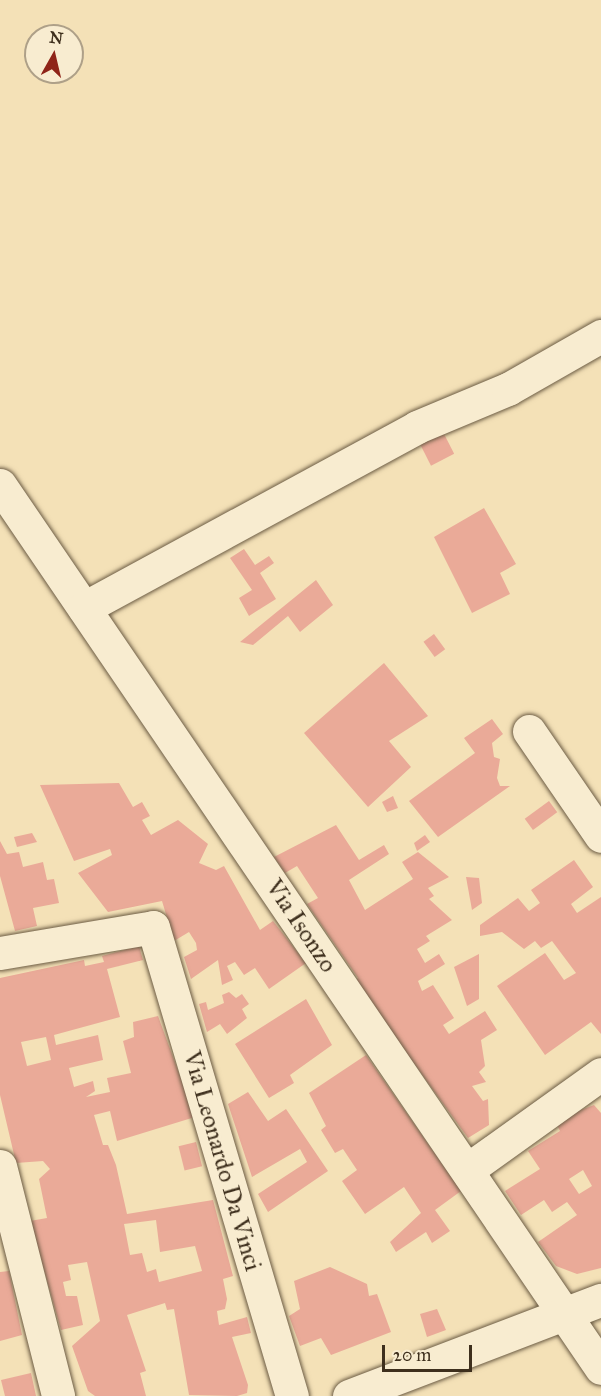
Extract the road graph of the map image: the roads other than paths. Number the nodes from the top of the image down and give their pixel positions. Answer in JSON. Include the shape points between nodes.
{"nodes":[{"id":1,"x":601,"y":336,"type":"edge"},
{"id":2,"x":0,"y":485,"type":"edge"},
{"id":3,"x":84,"y":608,"type":"junction"},
{"id":4,"x":529,"y":731,"type":"dead end"},
{"id":5,"x":601,"y":836,"type":"edge"},
{"id":6,"x":0,"y":953,"type":"edge"},
{"id":7,"x":601,"y":1074,"type":"edge"},
{"id":8,"x":0,"y":1166,"type":"edge"},
{"id":9,"x":467,"y":1170,"type":"junction"},
{"id":10,"x":11,"y":1253,"type":"edge"},
{"id":11,"x":601,"y":1300,"type":"edge"},
{"id":12,"x":564,"y":1313,"type":"junction"},
{"id":13,"x":601,"y":1368,"type":"edge"},
{"id":14,"x":58,"y":1396,"type":"edge"},
{"id":15,"x":291,"y":1396,"type":"edge"},
{"id":16,"x":349,"y":1396,"type":"edge"}],
"edges":[{"from":1,"to":3,"type":"street","via":[[508,389],[417,427]]},
{"from":2,"to":3,"type":"street","name":"Via Isonzo"},
{"from":3,"to":9,"type":"street","name":"Via Isonzo"},
{"from":4,"to":5,"type":"street"},
{"from":6,"to":15,"type":"street","name":"Via Leonardo Da Vinci","via":[[153,927]]},
{"from":7,"to":9,"type":"street"},
{"from":8,"to":10,"type":"street"},
{"from":9,"to":12,"type":"street","name":"Via Isonzo"},
{"from":10,"to":14,"type":"street"},
{"from":11,"to":12,"type":"street"},
{"from":12,"to":13,"type":"street","name":"Via Isonzo"},
{"from":12,"to":16,"type":"street"}]}
